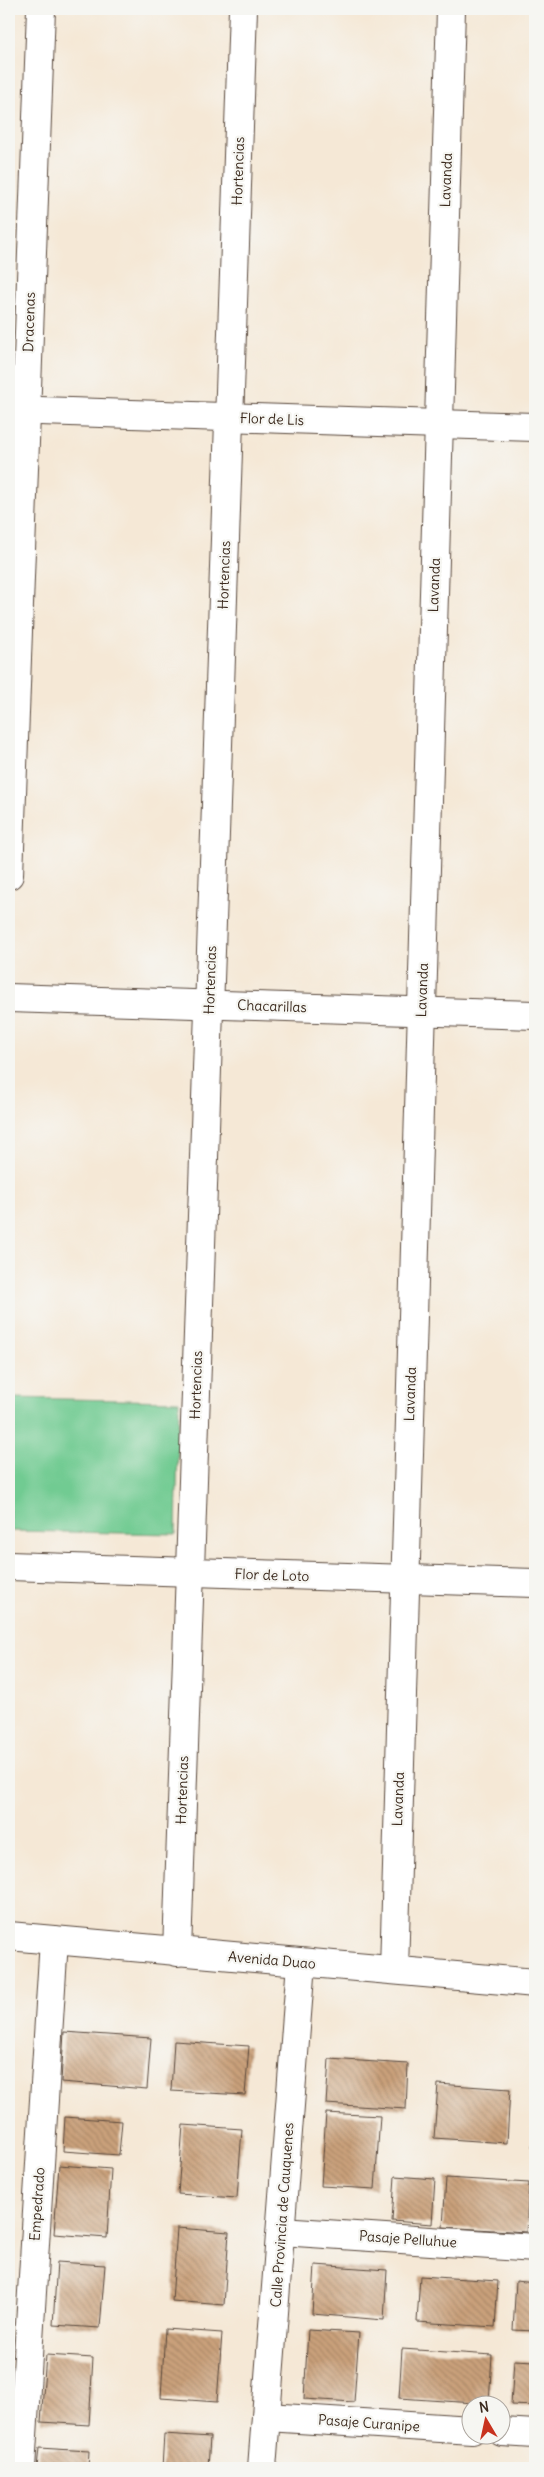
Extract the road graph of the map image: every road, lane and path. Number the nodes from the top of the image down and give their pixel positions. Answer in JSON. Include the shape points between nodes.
{"nodes":[{"id":1,"x":40,"y":9,"type":"edge"},
{"id":2,"x":243,"y":9,"type":"edge"},
{"id":3,"x":451,"y":9,"type":"edge"},
{"id":4,"x":17,"y":410,"type":"edge"},
{"id":5,"x":229,"y":417,"type":"junction"},
{"id":6,"x":438,"y":424,"type":"junction"},
{"id":7,"x":535,"y":427,"type":"edge"},
{"id":8,"x":9,"y":875,"type":"edge"},
{"id":9,"x":9,"y":998,"type":"edge"},
{"id":10,"x":209,"y":1004,"type":"junction"},
{"id":11,"x":421,"y":1011,"type":"junction"},
{"id":12,"x":535,"y":1015,"type":"edge"},
{"id":13,"x":9,"y":1566,"type":"edge"},
{"id":14,"x":189,"y":1572,"type":"junction"},
{"id":15,"x":405,"y":1579,"type":"junction"},
{"id":16,"x":535,"y":1583,"type":"edge"},
{"id":17,"x":9,"y":1936,"type":"edge"},
{"id":18,"x":54,"y":1940,"type":"junction"},
{"id":19,"x":177,"y":1952,"type":"junction"},
{"id":20,"x":301,"y":1962,"type":"junction"},
{"id":21,"x":394,"y":1970,"type":"junction"},
{"id":22,"x":535,"y":1983,"type":"edge"},
{"id":23,"x":281,"y":2231,"type":"junction"},
{"id":24,"x":535,"y":2248,"type":"edge"},
{"id":25,"x":267,"y":2417,"type":"junction"},
{"id":26,"x":462,"y":2429,"type":"edge"},
{"id":27,"x":512,"y":2433,"type":"edge"},
{"id":28,"x":535,"y":2434,"type":"edge"},
{"id":29,"x":21,"y":2468,"type":"edge"},
{"id":30,"x":262,"y":2468,"type":"edge"}],
"edges":[{"from":1,"to":4,"type":"street","name":"Dracenas"},
{"from":2,"to":5,"type":"street","name":"Hortencias"},
{"from":3,"to":6,"type":"street","name":"Lavanda"},
{"from":4,"to":5,"type":"street","name":"Flor de Lis"},
{"from":4,"to":8,"type":"street","name":"Dracenas"},
{"from":5,"to":6,"type":"street","name":"Flor de Lis"},
{"from":5,"to":10,"type":"street","name":"Hortencias"},
{"from":6,"to":7,"type":"street","name":"Flor de Lis"},
{"from":6,"to":11,"type":"street","name":"Lavanda"},
{"from":9,"to":10,"type":"street","name":"Chacarillas"},
{"from":10,"to":11,"type":"street","name":"Chacarillas"},
{"from":10,"to":14,"type":"street","name":"Hortencias"},
{"from":11,"to":12,"type":"street","name":"Chacarillas"},
{"from":11,"to":15,"type":"street","name":"Lavanda"},
{"from":13,"to":14,"type":"street","name":"Flor de Loto"},
{"from":14,"to":15,"type":"street","name":"Flor de Loto"},
{"from":14,"to":19,"type":"street","name":"Hortencias"},
{"from":15,"to":16,"type":"street","name":"Flor de Loto"},
{"from":15,"to":21,"type":"street","name":"Lavanda"},
{"from":17,"to":18,"type":"street","name":"Avenida Duao"},
{"from":18,"to":19,"type":"street","name":"Avenida Duao"},
{"from":18,"to":29,"type":"street","name":"Empedrado"},
{"from":19,"to":20,"type":"street","name":"Avenida Duao"},
{"from":20,"to":21,"type":"street","name":"Avenida Duao"},
{"from":20,"to":23,"type":"street","name":"Calle Provincia de Cauquenes"},
{"from":21,"to":22,"type":"street","name":"Avenida Duao"},
{"from":23,"to":24,"type":"street","name":"Pasaje Pelluhue"},
{"from":23,"to":25,"type":"street","name":"Calle Provincia de Cauquenes"},
{"from":25,"to":26,"type":"street","name":"Pasaje Curanipe"},
{"from":25,"to":30,"type":"street","name":"Calle Provincia de Cauquenes"},
{"from":27,"to":28,"type":"street"}]}
